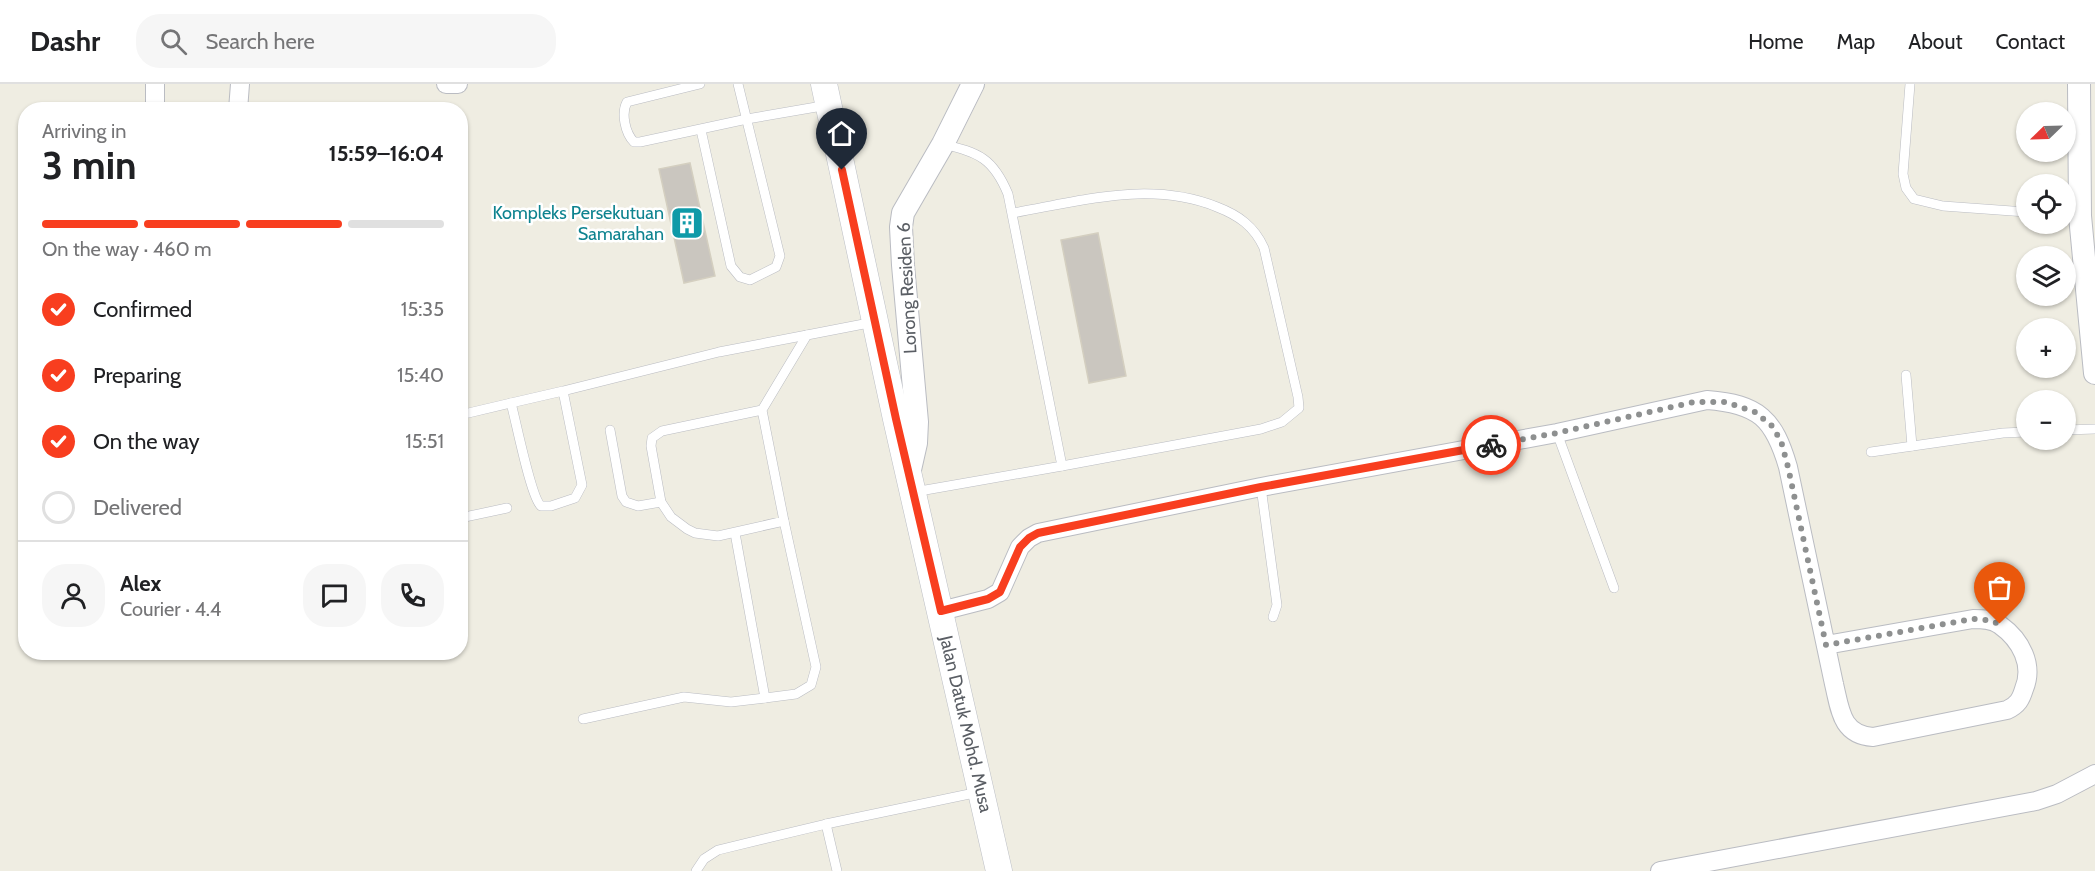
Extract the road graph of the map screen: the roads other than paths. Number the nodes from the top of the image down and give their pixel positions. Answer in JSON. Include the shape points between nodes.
{"nodes":[{"id":1,"x":155,"y":84,"type":"edge"},
{"id":2,"x":240,"y":84,"type":"edge"},
{"id":3,"x":446,"y":84,"type":"edge"},
{"id":4,"x":458,"y":84,"type":"edge"},
{"id":5,"x":700,"y":84,"type":"edge"},
{"id":6,"x":738,"y":84,"type":"edge"},
{"id":7,"x":973,"y":84,"type":"edge"},
{"id":8,"x":1910,"y":84,"type":"edge"},
{"id":9,"x":2079,"y":84,"type":"edge"},
{"id":10,"x":826,"y":94,"type":"edge"},
{"id":11,"x":155,"y":102,"type":"edge"},
{"id":12,"x":239,"y":102,"type":"edge"},
{"id":13,"x":747,"y":119,"type":"junction"},
{"id":14,"x":701,"y":130,"type":"junction"},
{"id":15,"x":943,"y":144,"type":"junction"},
{"id":16,"x":2016,"y":211,"type":"edge"},
{"id":17,"x":1013,"y":213,"type":"junction"},
{"id":18,"x":874,"y":321,"type":"junction"},
{"id":19,"x":807,"y":335,"type":"junction"},
{"id":20,"x":2095,"y":373,"type":"edge"},
{"id":21,"x":1906,"y":375,"type":"dead end"},
{"id":22,"x":563,"y":391,"type":"junction"},
{"id":23,"x":511,"y":403,"type":"junction"},
{"id":24,"x":762,"y":410,"type":"junction"},
{"id":25,"x":468,"y":414,"type":"edge"},
{"id":26,"x":2095,"y":429,"type":"edge"},
{"id":27,"x":610,"y":430,"type":"dead end"},
{"id":28,"x":2076,"y":430,"type":"edge"},
{"id":29,"x":2016,"y":432,"type":"edge"},
{"id":30,"x":1557,"y":433,"type":"junction"},
{"id":31,"x":1912,"y":446,"type":"junction"},
{"id":32,"x":1871,"y":452,"type":"dead end"},
{"id":33,"x":1062,"y":466,"type":"junction"},
{"id":34,"x":911,"y":483,"type":"junction"},
{"id":35,"x":1261,"y":487,"type":"junction"},
{"id":36,"x":661,"y":502,"type":"junction"},
{"id":37,"x":507,"y":508,"type":"dead end"},
{"id":38,"x":468,"y":516,"type":"edge"},
{"id":39,"x":784,"y":521,"type":"junction"},
{"id":40,"x":735,"y":533,"type":"junction"},
{"id":41,"x":1614,"y":588,"type":"dead end"},
{"id":42,"x":941,"y":611,"type":"junction"},
{"id":43,"x":1273,"y":617,"type":"dead end"},
{"id":44,"x":1826,"y":645,"type":"junction"},
{"id":45,"x":765,"y":698,"type":"junction"},
{"id":46,"x":583,"y":719,"type":"dead end"},
{"id":47,"x":2095,"y":774,"type":"edge"},
{"id":48,"x":981,"y":792,"type":"junction"},
{"id":49,"x":826,"y":824,"type":"junction"},
{"id":50,"x":1672,"y":870,"type":"edge"},
{"id":51,"x":696,"y":871,"type":"edge"},
{"id":52,"x":837,"y":871,"type":"edge"},
{"id":53,"x":999,"y":871,"type":"edge"}],
"edges":[{"from":1,"to":11,"type":"street"},
{"from":2,"to":12,"type":"street"},
{"from":3,"to":4,"type":"street"},
{"from":5,"to":14,"type":"lane","via":[[627,102],[624,106],[627,130],[634,142]]},
{"from":6,"to":13,"type":"lane"},
{"from":7,"to":15,"type":"street","name":"Lorong Residen 6"},
{"from":8,"to":16,"type":"lane","via":[[1903,174],[1914,199],[1943,206]]},
{"from":9,"to":20,"type":"street","via":[[2077,216]]},
{"from":10,"to":13,"type":"lane"},
{"from":10,"to":18,"type":"main road","name":"Jalan Datuk Mohd. Musa"},
{"from":13,"to":14,"type":"lane"},
{"from":13,"to":14,"type":"lane","via":[[780,260],[773,269],[750,280],[740,277],[731,266]]},
{"from":15,"to":17,"type":"lane","via":[[972,151],[993,165]]},
{"from":15,"to":34,"type":"street","name":"Lorong Residen 6","via":[[903,213],[901,227],[917,422]]},
{"from":17,"to":33,"type":"lane"},
{"from":17,"to":33,"type":"lane","via":[[1138,193],[1191,197],[1239,216],[1264,248],[1298,397],[1299,408],[1286,420],[1261,429]]},
{"from":18,"to":19,"type":"lane"},
{"from":18,"to":34,"type":"main road","name":"Jalan Datuk Mohd. Musa"},
{"from":19,"to":22,"type":"lane","via":[[719,352]]},
{"from":19,"to":24,"type":"lane"},
{"from":21,"to":31,"type":"lane"},
{"from":22,"to":23,"type":"lane"},
{"from":22,"to":23,"type":"lane","via":[[582,485],[575,498],[551,506],[537,502]]},
{"from":23,"to":25,"type":"lane"},
{"from":24,"to":36,"type":"lane","via":[[681,426],[654,437],[651,446]]},
{"from":24,"to":39,"type":"lane"},
{"from":26,"to":28,"type":"lane"},
{"from":27,"to":36,"type":"lane","via":[[626,502],[638,506]]},
{"from":29,"to":31,"type":"lane"},
{"from":30,"to":35,"type":"street"},
{"from":30,"to":41,"type":"lane"},
{"from":30,"to":44,"type":"street","via":[[1707,400],[1744,407],[1767,421],[1781,441],[1788,467]]},
{"from":31,"to":32,"type":"lane"},
{"from":33,"to":34,"type":"lane"},
{"from":34,"to":42,"type":"main road","name":"Jalan Datuk Mohd. Musa"},
{"from":35,"to":42,"type":"street","via":[[1038,533],[1020,547],[1000,592]]},
{"from":35,"to":43,"type":"lane","via":[[1277,605]]},
{"from":36,"to":40,"type":"lane","via":[[675,522],[695,533]]},
{"from":37,"to":38,"type":"lane"},
{"from":39,"to":40,"type":"lane"},
{"from":39,"to":45,"type":"lane","via":[[816,667],[811,685],[800,693]]},
{"from":40,"to":45,"type":"lane"},
{"from":42,"to":48,"type":"main road","name":"Jalan Datuk Mohd. Musa"},
{"from":44,"to":44,"type":"street","via":[[1842,716],[1851,730],[1863,737],[2007,710],[2020,700],[2029,675],[2018,642],[2000,624],[1987,620],[1973,619]]},
{"from":45,"to":46,"type":"lane","via":[[731,702],[684,697]]},
{"from":47,"to":50,"type":"street","via":[[2036,801]]},
{"from":48,"to":49,"type":"lane"},
{"from":48,"to":53,"type":"main road","name":"Jalan Datuk Mohd. Musa"},
{"from":49,"to":51,"type":"lane","via":[[718,850],[704,859]]},
{"from":49,"to":52,"type":"lane"}]}
